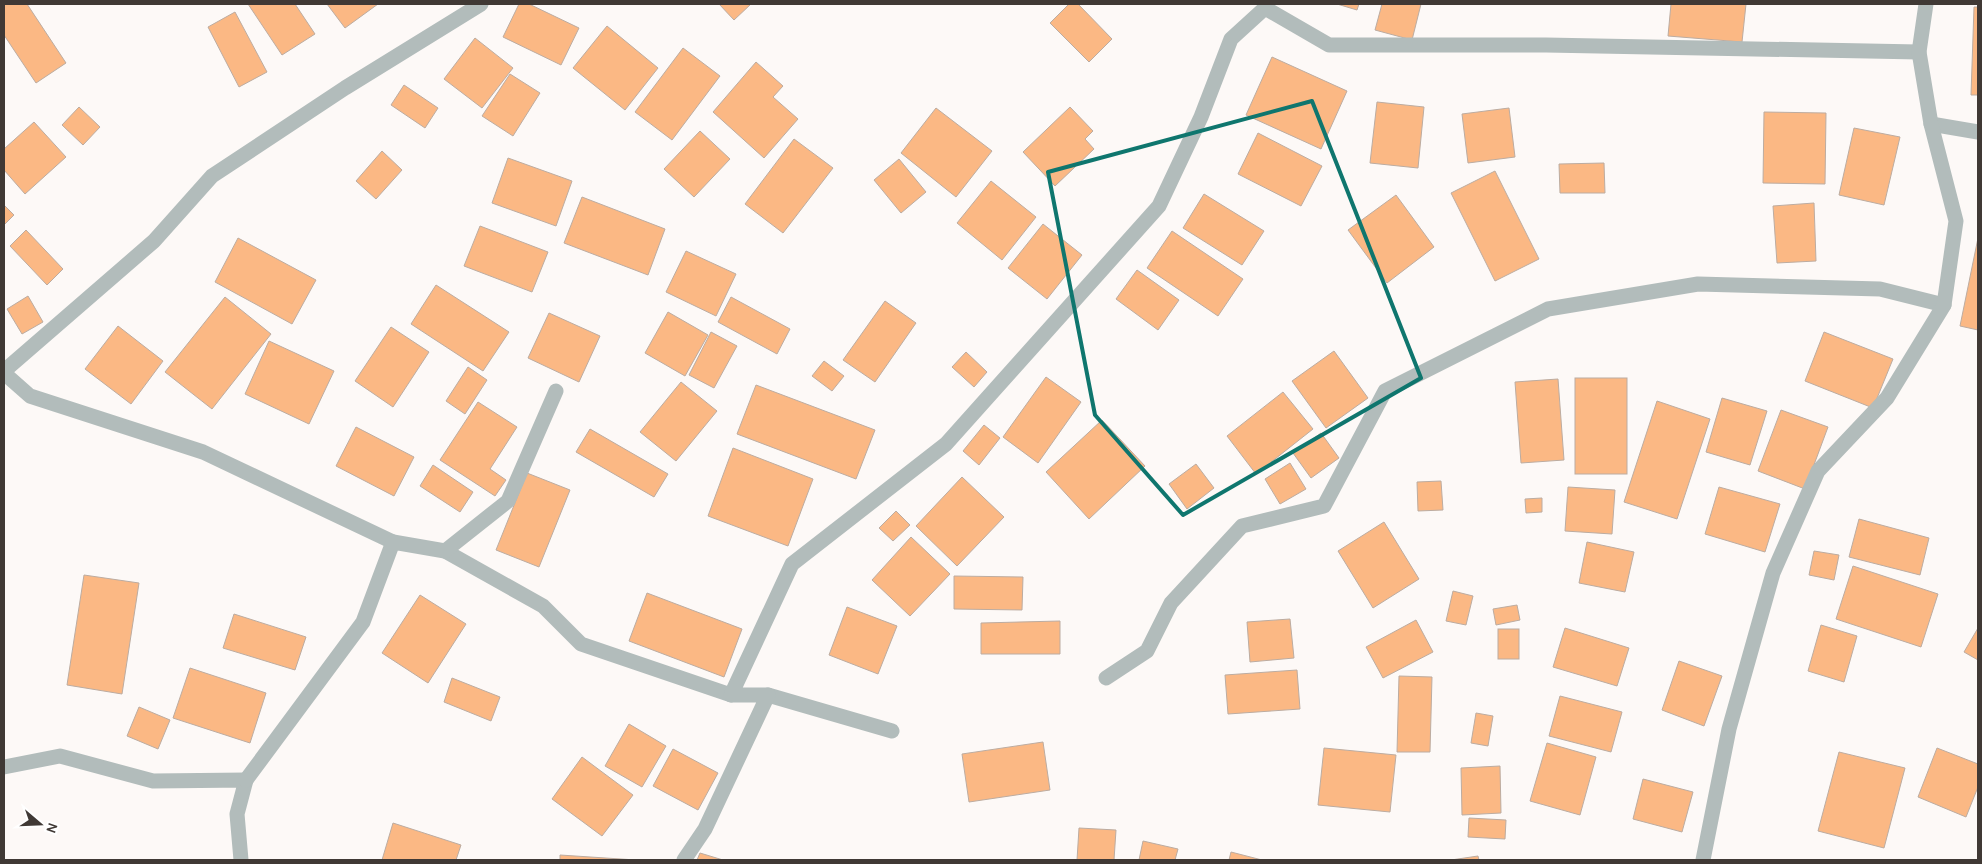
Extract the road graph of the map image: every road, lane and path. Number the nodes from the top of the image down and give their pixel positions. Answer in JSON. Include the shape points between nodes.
{"nodes":[{"id":1,"x":481,"y":4,"type":"edge"},
{"id":2,"x":1926,"y":4,"type":"edge"},
{"id":3,"x":1919,"y":52,"type":"junction"},
{"id":4,"x":1931,"y":124,"type":"junction"},
{"id":5,"x":1978,"y":132,"type":"edge"},
{"id":6,"x":1944,"y":305,"type":"junction"},
{"id":7,"x":4,"y":372,"type":"edge"},
{"id":8,"x":556,"y":392,"type":"dead end"},
{"id":9,"x":393,"y":542,"type":"junction"},
{"id":10,"x":445,"y":551,"type":"junction"},
{"id":11,"x":1106,"y":678,"type":"dead end"},
{"id":12,"x":731,"y":695,"type":"junction"},
{"id":13,"x":768,"y":695,"type":"junction"},
{"id":14,"x":892,"y":731,"type":"dead end"},
{"id":15,"x":4,"y":767,"type":"edge"},
{"id":16,"x":246,"y":780,"type":"junction"},
{"id":17,"x":240,"y":860,"type":"edge"},
{"id":18,"x":684,"y":860,"type":"edge"},
{"id":19,"x":1703,"y":860,"type":"edge"}],
"edges":[{"from":1,"to":7,"type":"street","via":[[212,176],[154,241]]},
{"from":2,"to":3,"type":"street"},
{"from":3,"to":4,"type":"street"},
{"from":3,"to":12,"type":"street","via":[[1546,44],[1330,46],[1265,8],[1231,39],[1201,117],[1159,206],[946,444],[792,564]]},
{"from":4,"to":5,"type":"street"},
{"from":4,"to":6,"type":"street","via":[[1956,221]]},
{"from":6,"to":11,"type":"street","via":[[1880,289],[1698,284],[1548,308],[1385,391],[1324,506],[1242,526],[1171,603],[1147,651]]},
{"from":6,"to":19,"type":"street","via":[[1886,398],[1818,472],[1777,564],[1729,729]]},
{"from":7,"to":9,"type":"street","via":[[30,396],[203,452]]},
{"from":8,"to":10,"type":"street","via":[[508,502]]},
{"from":9,"to":10,"type":"street"},
{"from":9,"to":16,"type":"street","via":[[363,622]]},
{"from":10,"to":12,"type":"street","via":[[543,606],[581,644]]},
{"from":12,"to":13,"type":"street"},
{"from":13,"to":14,"type":"street"},
{"from":13,"to":18,"type":"street","via":[[705,829]]},
{"from":15,"to":16,"type":"street","via":[[60,756],[153,781]]},
{"from":16,"to":17,"type":"street","via":[[237,814]]}]}
